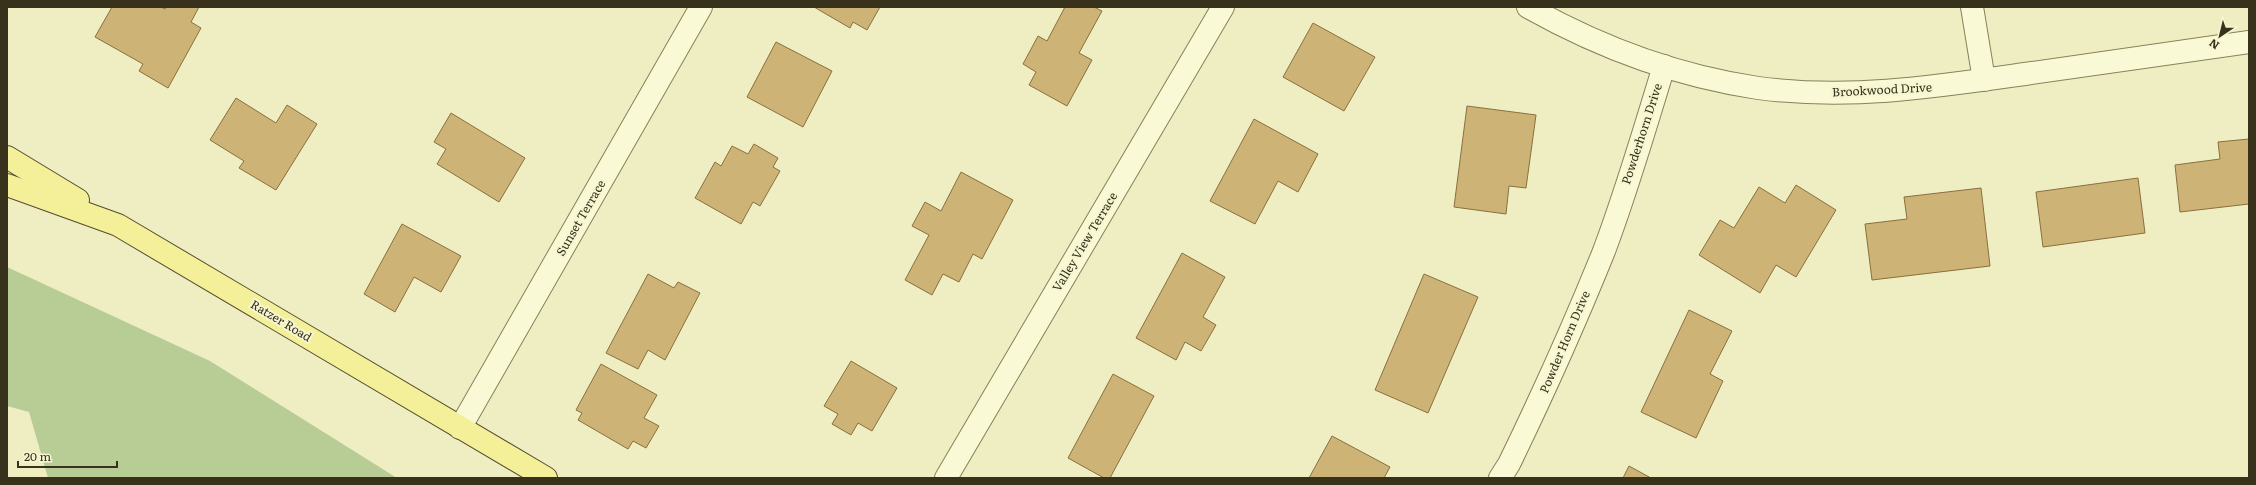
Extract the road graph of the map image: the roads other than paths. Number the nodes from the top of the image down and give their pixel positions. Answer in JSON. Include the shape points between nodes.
{"nodes":[{"id":1,"x":701,"y":7,"type":"edge"},
{"id":2,"x":1224,"y":7,"type":"edge"},
{"id":3,"x":1528,"y":7,"type":"edge"},
{"id":4,"x":1972,"y":7,"type":"edge"},
{"id":5,"x":2249,"y":42,"type":"edge"},
{"id":6,"x":1664,"y":66,"type":"junction"},
{"id":7,"x":1984,"y":80,"type":"junction"},
{"id":8,"x":7,"y":157,"type":"edge"},
{"id":9,"x":7,"y":185,"type":"edge"},
{"id":10,"x":1620,"y":202,"type":"joint"},
{"id":11,"x":118,"y":224,"type":"junction"},
{"id":12,"x":460,"y":428,"type":"junction"},
{"id":13,"x":546,"y":478,"type":"edge"},
{"id":14,"x":946,"y":478,"type":"edge"},
{"id":15,"x":1500,"y":478,"type":"edge"}],
"edges":[{"from":1,"to":12,"type":"street","name":"Sunset Terrace"},
{"from":2,"to":14,"type":"street","name":"Valley View Terrace"},
{"from":3,"to":6,"type":"street","name":"Brookwood Drive","via":[[1560,25],[1621,52]]},
{"from":4,"to":7,"type":"street"},
{"from":5,"to":7,"type":"street","name":"Brookwood Drive"},
{"from":6,"to":7,"type":"street","name":"Brookwood Drive","via":[[1758,88],[1834,94],[1911,91]]},
{"from":6,"to":10,"type":"street","name":"Powderhorn Drive"},
{"from":8,"to":11,"type":"main road"},
{"from":9,"to":11,"type":"main road","name":"Ratzer Road"},
{"from":10,"to":15,"type":"street","name":"Powder Horn Drive","via":[[1604,250],[1560,358]]},
{"from":11,"to":12,"type":"main road","name":"Ratzer Road"},
{"from":12,"to":13,"type":"main road","name":"Ratzer Road"}]}
